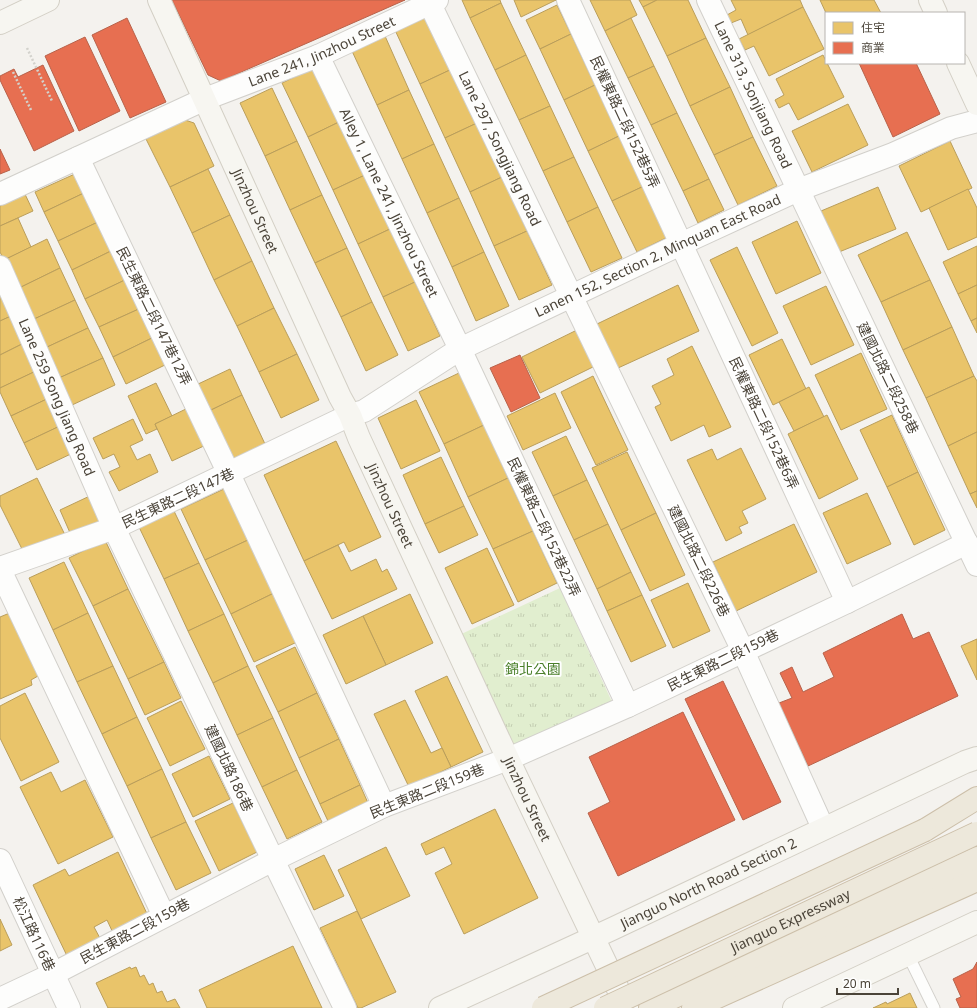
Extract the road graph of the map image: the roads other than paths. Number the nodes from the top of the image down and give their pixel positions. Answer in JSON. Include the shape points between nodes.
{"nodes":[{"id":1,"x":48,"y":0,"type":"edge"},
{"id":2,"x":159,"y":0,"type":"edge"},
{"id":3,"x":568,"y":0,"type":"edge"},
{"id":4,"x":708,"y":0,"type":"edge"},
{"id":5,"x":930,"y":0,"type":"edge"},
{"id":6,"x":432,"y":1,"type":"edge"},
{"id":7,"x":936,"y":12,"type":"edge"},
{"id":8,"x":0,"y":23,"type":"edge"},
{"id":9,"x":318,"y":56,"type":"junction"},
{"id":10,"x":958,"y":64,"type":"edge"},
{"id":11,"x":204,"y":99,"type":"junction"},
{"id":12,"x":977,"y":104,"type":"edge"},
{"id":13,"x":977,"y":122,"type":"edge"},
{"id":14,"x":78,"y":158,"type":"junction"},
{"id":15,"x":798,"y":190,"type":"junction"},
{"id":16,"x":0,"y":194,"type":"edge"},
{"id":17,"x":681,"y":244,"type":"junction"},
{"id":18,"x":0,"y":267,"type":"edge"},
{"id":19,"x":571,"y":297,"type":"junction"},
{"id":20,"x":460,"y":349,"type":"junction"},
{"id":21,"x":350,"y":415,"type":"junction"},
{"id":22,"x":229,"y":474,"type":"junction"},
{"id":23,"x":114,"y":528,"type":"junction"},
{"id":24,"x":967,"y":543,"type":"junction"},
{"id":25,"x":977,"y":565,"type":"edge"},
{"id":26,"x":0,"y":569,"type":"edge"},
{"id":27,"x":847,"y":602,"type":"junction"},
{"id":28,"x":743,"y":651,"type":"junction"},
{"id":29,"x":628,"y":706,"type":"junction"},
{"id":30,"x":977,"y":758,"type":"edge"},
{"id":31,"x":508,"y":759,"type":"junction"},
{"id":32,"x":977,"y":798,"type":"edge"},
{"id":33,"x":384,"y":806,"type":"junction"},
{"id":34,"x":823,"y":828,"type":"junction"},
{"id":35,"x":977,"y":833,"type":"edge"},
{"id":36,"x":977,"y":858,"type":"edge"},
{"id":37,"x":0,"y":860,"type":"edge"},
{"id":38,"x":272,"y":860,"type":"junction"},
{"id":39,"x":977,"y":880,"type":"edge"},
{"id":40,"x":164,"y":916,"type":"junction"},
{"id":41,"x":977,"y":922,"type":"edge"},
{"id":42,"x":594,"y":937,"type":"junction"},
{"id":43,"x":908,"y":955,"type":"junction"},
{"id":44,"x":53,"y":974,"type":"junction"},
{"id":45,"x":0,"y":999,"type":"edge"},
{"id":46,"x":69,"y":1008,"type":"edge"},
{"id":47,"x":345,"y":1008,"type":"edge"},
{"id":48,"x":440,"y":1008,"type":"edge"},
{"id":49,"x":543,"y":1008,"type":"edge"},
{"id":50,"x":605,"y":1008,"type":"edge"},
{"id":51,"x":627,"y":1008,"type":"edge"},
{"id":52,"x":650,"y":1008,"type":"edge"},
{"id":53,"x":693,"y":1008,"type":"edge"},
{"id":54,"x":794,"y":1008,"type":"edge"},
{"id":55,"x":934,"y":1008,"type":"edge"}],
"edges":[{"from":1,"to":8,"type":"street"},
{"from":2,"to":11,"type":"street","name":"Jinzhou Street"},
{"from":3,"to":17,"type":"street","name":"民權東路二段152巷5弄"},
{"from":4,"to":15,"type":"street","name":"Lane 313, Sonjiang Road"},
{"from":5,"to":7,"type":"street"},
{"from":6,"to":9,"type":"street","name":"Lane 241, Jinzhou Street"},
{"from":6,"to":19,"type":"street","name":"Lane 297, Songjiang Road"},
{"from":9,"to":11,"type":"street","name":"Lane 241, Jinzhou Street"},
{"from":9,"to":20,"type":"street","name":"Alley 1, Lane 241, Jinzhou Street"},
{"from":10,"to":12,"type":"street"},
{"from":11,"to":14,"type":"street","name":"Lane 241, Jinzhou Street"},
{"from":11,"to":21,"type":"street","name":"Jinzhou Street"},
{"from":13,"to":15,"type":"street","name":"Lanen 152, Section 2, Minquan East Road","via":[[951,128],[893,154]]},
{"from":14,"to":16,"type":"street","name":"Lane 241, Jinzhou Street"},
{"from":14,"to":22,"type":"street","name":"民生東路二段147巷12弄"},
{"from":15,"to":17,"type":"street","name":"Lanen 152, Section 2, Minquan East Road"},
{"from":15,"to":24,"type":"street","name":"建國北路二段258巷"},
{"from":17,"to":19,"type":"street","name":"Lanen 152, Section 2, Minquan East Road"},
{"from":17,"to":27,"type":"street","name":"民權東路二段152巷6弄"},
{"from":18,"to":23,"type":"street","name":"Lane 259 Song Jiang Road"},
{"from":19,"to":20,"type":"street","name":"Lanen 152, Section 2, Minquan East Road"},
{"from":19,"to":28,"type":"street","name":"建國北路二段226巷"},
{"from":20,"to":21,"type":"street","name":"Lanen 152, Section 2, Minquan East Road","via":[[364,411]]},
{"from":20,"to":29,"type":"street","name":"民權東路二段152巷22弄"},
{"from":21,"to":22,"type":"street","name":"民生東路二段147巷"},
{"from":21,"to":31,"type":"street","name":"Jinzhou Street"},
{"from":22,"to":23,"type":"street","name":"民生東路二段147巷"},
{"from":22,"to":33,"type":"street","name":"民生東路二段147巷12弄"},
{"from":23,"to":26,"type":"street","name":"民生東路二段147巷"},
{"from":23,"to":38,"type":"street","name":"建國北路186巷"},
{"from":24,"to":25,"type":"street","name":"建國北路二段258巷"},
{"from":24,"to":27,"type":"street","name":"民生東路二段159巷"},
{"from":26,"to":40,"type":"street"},
{"from":27,"to":28,"type":"street","name":"民生東路二段159巷"},
{"from":28,"to":29,"type":"street","name":"民生東路二段159巷"},
{"from":28,"to":34,"type":"street","name":"建國北路二段226巷"},
{"from":29,"to":31,"type":"street","name":"民生東路二段159巷"},
{"from":30,"to":34,"type":"street","name":"Jianguo North Road Section 2"},
{"from":31,"to":33,"type":"street","name":"民生東路二段159巷"},
{"from":31,"to":42,"type":"street","name":"Jinzhou Street"},
{"from":32,"to":49,"type":"highway","bridge":true,"via":[[925,830]]},
{"from":33,"to":38,"type":"street","name":"民生東路二段159巷"},
{"from":34,"to":42,"type":"street","name":"Jianguo North Road Section 2"},
{"from":35,"to":50,"type":"highway","name":"Jianguo Expressway","bridge":true},
{"from":36,"to":52,"type":"highway","name":"Jianguo Expressway"},
{"from":37,"to":44,"type":"street","name":"松江路116巷"},
{"from":38,"to":40,"type":"street","name":"民生東路二段159巷"},
{"from":38,"to":47,"type":"street","name":"建國北路186巷"},
{"from":39,"to":53,"type":"highway"},
{"from":40,"to":44,"type":"street","name":"民生東路二段159巷"},
{"from":41,"to":43,"type":"street"},
{"from":42,"to":48,"type":"street","name":"Jianguo North Road Section 2"},
{"from":42,"to":51,"type":"street","name":"Jinzhou Street"},
{"from":43,"to":54,"type":"street"},
{"from":43,"to":55,"type":"lane"},
{"from":44,"to":45,"type":"street","name":"民生東路二段159巷"},
{"from":44,"to":46,"type":"street","name":"松江路116巷"}]}
